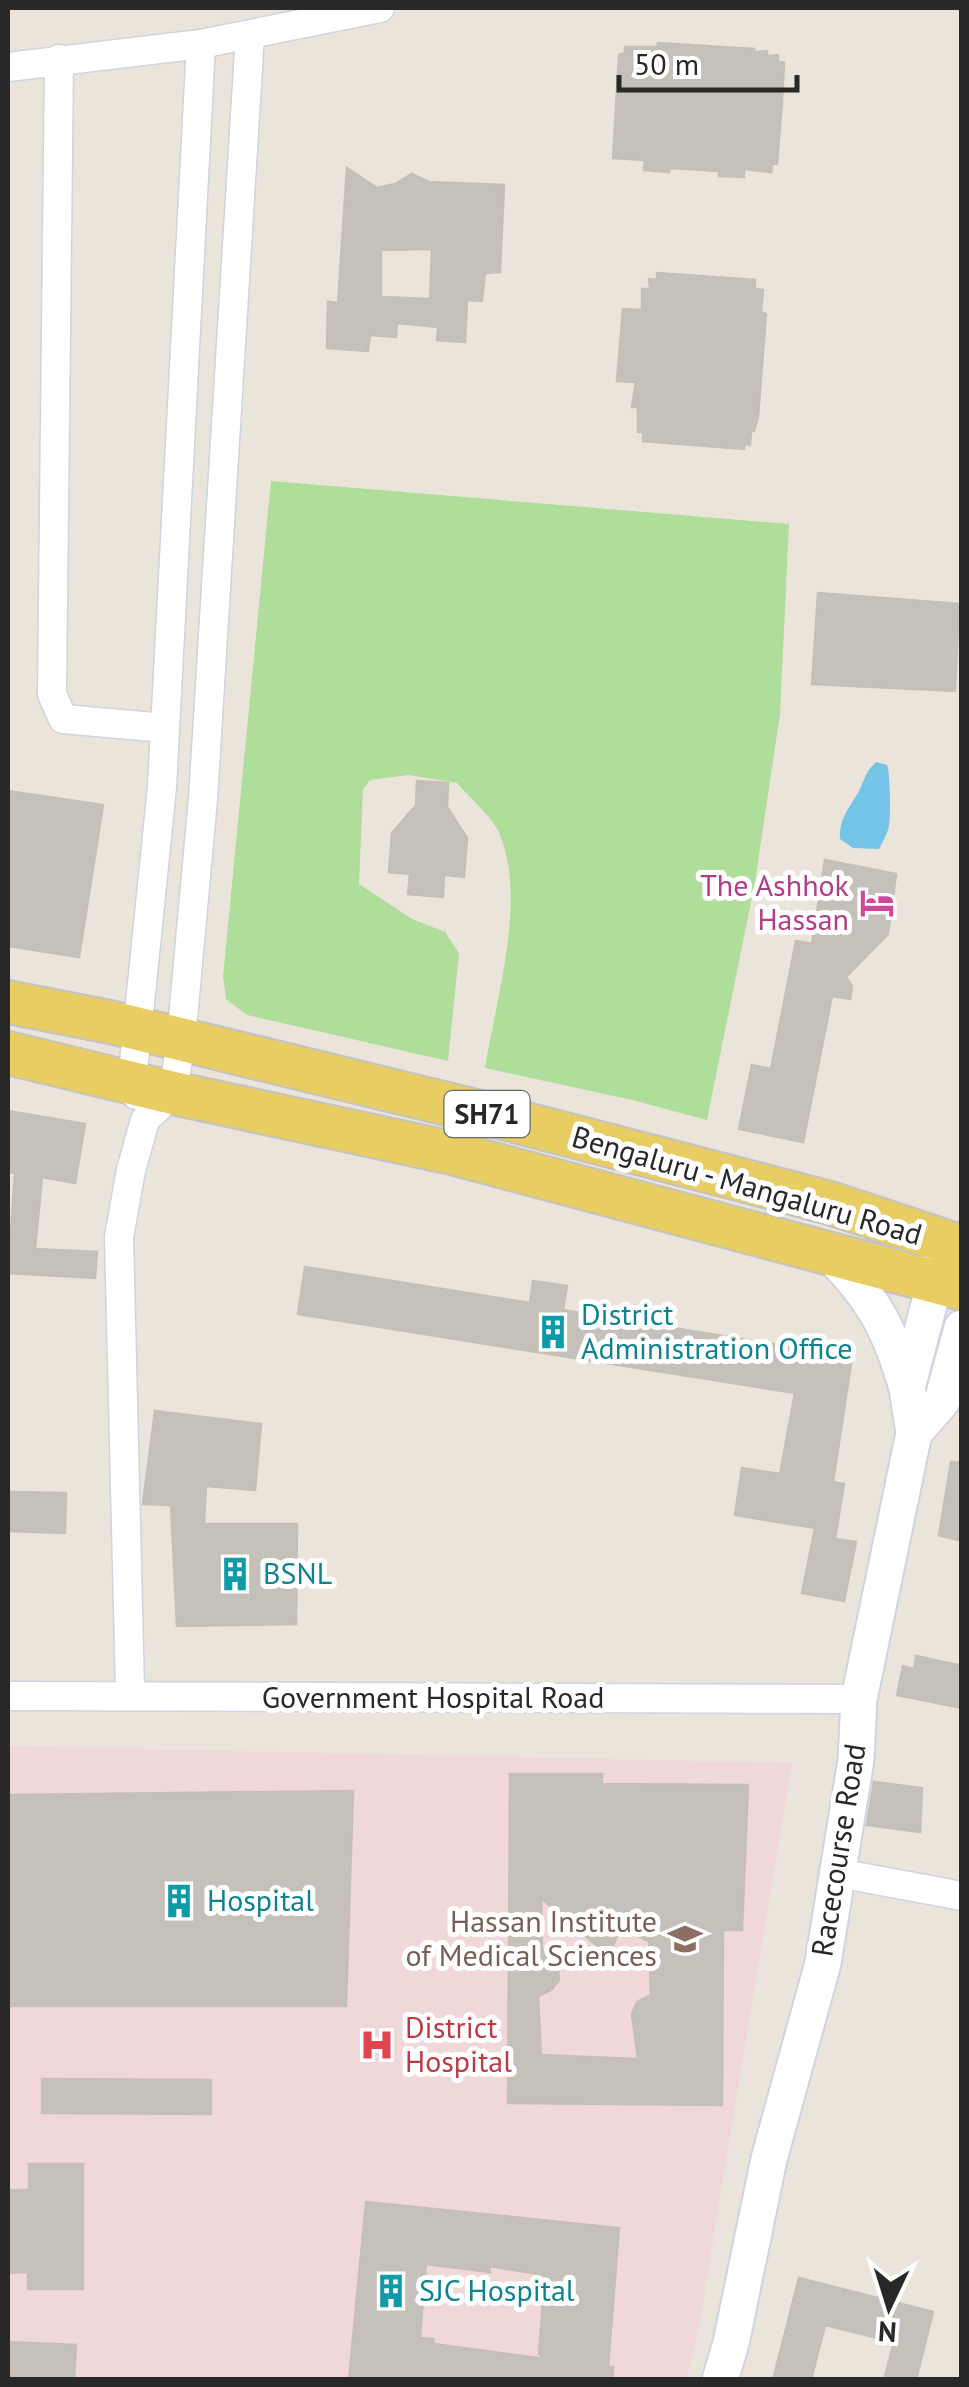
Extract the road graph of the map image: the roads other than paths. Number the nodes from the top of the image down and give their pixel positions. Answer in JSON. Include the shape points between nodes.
{"nodes":[{"id":1,"x":380,"y":8,"type":"edge"},
{"id":2,"x":250,"y":36,"type":"junction"},
{"id":3,"x":200,"y":44,"type":"junction"},
{"id":4,"x":59,"y":59,"type":"junction"},
{"id":5,"x":8,"y":67,"type":"edge"},
{"id":6,"x":165,"y":728,"type":"junction"},
{"id":7,"x":184,"y":996,"type":"junction"},
{"id":8,"x":8,"y":1002,"type":"edge"},
{"id":9,"x":138,"y":1030,"type":"junction"},
{"id":10,"x":181,"y":1040,"type":"junction"},
{"id":11,"x":8,"y":1053,"type":"edge"},
{"id":12,"x":253,"y":1058,"type":"junction"},
{"id":13,"x":150,"y":1099,"type":"junction"},
{"id":14,"x":484,"y":1113,"type":"junction"},
{"id":15,"x":473,"y":1158,"type":"junction"},
{"id":16,"x":828,"y":1251,"type":"junction"},
{"id":17,"x":951,"y":1265,"type":"edge"},
{"id":18,"x":962,"y":1328,"type":"edge"},
{"id":19,"x":962,"y":1366,"type":"edge"},
{"id":20,"x":907,"y":1388,"type":"junction"},
{"id":21,"x":942,"y":1400,"type":"junction"},
{"id":22,"x":914,"y":1433,"type":"junction"},
{"id":23,"x":130,"y":1690,"type":"dead end"},
{"id":24,"x":8,"y":1696,"type":"edge"},
{"id":25,"x":860,"y":1698,"type":"junction"},
{"id":26,"x":838,"y":1873,"type":"junction"},
{"id":27,"x":962,"y":1896,"type":"edge"},
{"id":28,"x":720,"y":2380,"type":"edge"}],
"edges":[{"from":1,"to":2,"type":"street"},
{"from":2,"to":3,"type":"street"},
{"from":2,"to":7,"type":"street","via":[[203,799]]},
{"from":3,"to":4,"type":"street"},
{"from":3,"to":6,"type":"street"},
{"from":4,"to":5,"type":"street"},
{"from":4,"to":6,"type":"street","via":[[52,694],[63,719]]},
{"from":6,"to":9,"type":"street"},
{"from":7,"to":10,"type":"street"},
{"from":7,"to":12,"type":"street"},
{"from":8,"to":9,"type":"main road","name":"Bengaluru - Mangaluru Road","number":"SH71"},
{"from":9,"to":10,"type":"main road","name":"Bengaluru - Mangaluru Road","number":"SH71"},
{"from":9,"to":13,"type":"street"},
{"from":10,"to":12,"type":"main road","name":"Bengaluru - Mangaluru Road","number":"SH71"},
{"from":10,"to":13,"type":"street"},
{"from":11,"to":13,"type":"main road","name":"Bengaluru - Mangaluru Road","number":"SH71"},
{"from":12,"to":14,"type":"main road","name":"Bengaluru - Mangaluru Road","number":"SH71"},
{"from":13,"to":15,"type":"main road","name":"Bengaluru - Mangaluru Road","number":"SH71"},
{"from":13,"to":23,"type":"street","via":[[119,1237]]},
{"from":14,"to":15,"type":"main road"},
{"from":14,"to":17,"type":"main road","name":"Bengaluru - Mangaluru Road","number":"SH71","via":[[830,1203]]},
{"from":15,"to":16,"type":"main road","name":"Bengaluru - Mangaluru Road","number":"SH71"},
{"from":16,"to":17,"type":"main road","name":"Bengaluru - Mangaluru Road","number":"SH71"},
{"from":16,"to":20,"type":"street","via":[[868,1294],[892,1338]]},
{"from":17,"to":20,"type":"street"},
{"from":18,"to":21,"type":"street","name":"Racecourse Road"},
{"from":19,"to":21,"type":"street"},
{"from":20,"to":22,"type":"street"},
{"from":21,"to":22,"type":"street","name":"Racecourse Road"},
{"from":22,"to":25,"type":"street","name":"Racecourse Road"},
{"from":24,"to":25,"type":"street","name":"Government Hospital Road"},
{"from":25,"to":26,"type":"street","name":"Racecourse Road"},
{"from":26,"to":27,"type":"street"},
{"from":26,"to":28,"type":"street","name":"Racecourse Road","via":[[823,1963]]}]}
